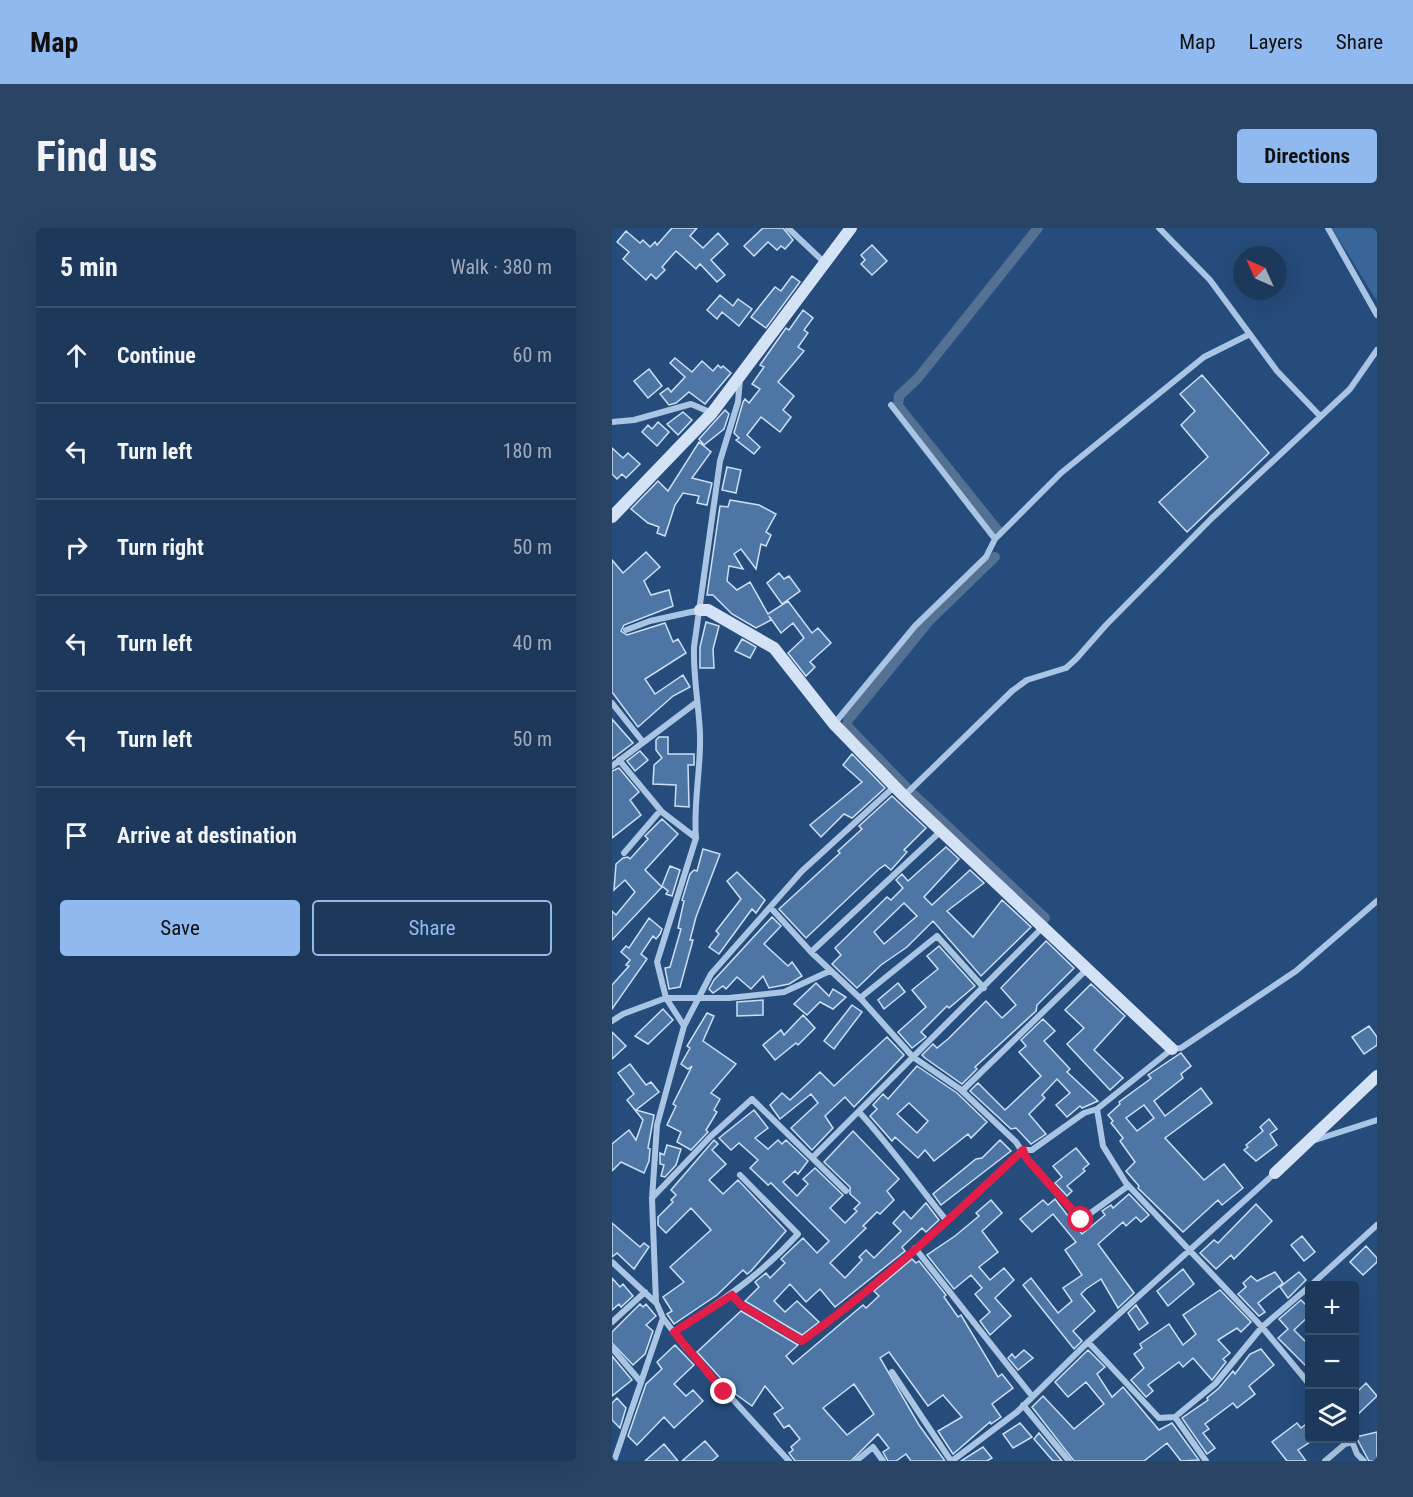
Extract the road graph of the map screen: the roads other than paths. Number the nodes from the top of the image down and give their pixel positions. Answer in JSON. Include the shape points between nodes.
{"nodes":[{"id":1,"x":788,"y":228,"type":"edge"},
{"id":2,"x":851,"y":228,"type":"edge"},
{"id":3,"x":1159,"y":228,"type":"edge"},
{"id":4,"x":1328,"y":228,"type":"edge"},
{"id":5,"x":826,"y":264,"type":"junction"},
{"id":6,"x":1377,"y":315,"type":"edge"},
{"id":7,"x":1250,"y":334,"type":"junction"},
{"id":8,"x":1377,"y":350,"type":"edge"},
{"id":9,"x":741,"y":373,"type":"junction"},
{"id":10,"x":891,"y":405,"type":"dead end"},
{"id":11,"x":712,"y":413,"type":"junction"},
{"id":12,"x":1320,"y":416,"type":"junction"},
{"id":13,"x":612,"y":422,"type":"edge"},
{"id":14,"x":612,"y":517,"type":"edge"},
{"id":15,"x":995,"y":539,"type":"junction"},
{"id":16,"x":700,"y":610,"type":"junction"},
{"id":17,"x":626,"y":630,"type":"dead end"},
{"id":18,"x":697,"y":702,"type":"junction"},
{"id":19,"x":612,"y":703,"type":"edge"},
{"id":20,"x":834,"y":724,"type":"junction"},
{"id":21,"x":643,"y":742,"type":"junction"},
{"id":22,"x":619,"y":760,"type":"junction"},
{"id":23,"x":612,"y":766,"type":"edge"},
{"id":24,"x":895,"y":785,"type":"junction"},
{"id":25,"x":904,"y":796,"type":"junction"},
{"id":26,"x":660,"y":811,"type":"junction"},
{"id":27,"x":941,"y":831,"type":"junction"},
{"id":28,"x":696,"y":838,"type":"junction"},
{"id":29,"x":624,"y":853,"type":"dead end"},
{"id":30,"x":1377,"y":901,"type":"edge"},
{"id":31,"x":771,"y":908,"type":"junction"},
{"id":32,"x":1043,"y":927,"type":"junction"},
{"id":33,"x":811,"y":952,"type":"junction"},
{"id":34,"x":1087,"y":969,"type":"junction"},
{"id":35,"x":830,"y":971,"type":"junction"},
{"id":36,"x":984,"y":988,"type":"junction"},
{"id":37,"x":697,"y":996,"type":"junction"},
{"id":38,"x":666,"y":998,"type":"junction"},
{"id":39,"x":860,"y":998,"type":"junction"},
{"id":40,"x":612,"y":1021,"type":"edge"},
{"id":41,"x":684,"y":1026,"type":"junction"},
{"id":42,"x":1177,"y":1049,"type":"junction"},
{"id":43,"x":913,"y":1057,"type":"junction"},
{"id":44,"x":1377,"y":1076,"type":"edge"},
{"id":45,"x":962,"y":1091,"type":"junction"},
{"id":46,"x":1097,"y":1109,"type":"junction"},
{"id":47,"x":860,"y":1113,"type":"junction"},
{"id":48,"x":1377,"y":1120,"type":"edge"},
{"id":49,"x":1307,"y":1142,"type":"junction"},
{"id":50,"x":1023,"y":1150,"type":"junction"},
{"id":51,"x":812,"y":1158,"type":"junction"},
{"id":52,"x":1275,"y":1173,"type":"joint"},
{"id":53,"x":740,"y":1175,"type":"dead end"},
{"id":54,"x":1128,"y":1186,"type":"junction"},
{"id":55,"x":846,"y":1191,"type":"dead end"},
{"id":56,"x":652,"y":1199,"type":"junction"},
{"id":57,"x":946,"y":1220,"type":"junction"},
{"id":58,"x":1377,"y":1225,"type":"edge"},
{"id":59,"x":915,"y":1248,"type":"junction"},
{"id":60,"x":1190,"y":1251,"type":"junction"},
{"id":61,"x":612,"y":1262,"type":"edge"},
{"id":62,"x":1315,"y":1281,"type":"edge"},
{"id":63,"x":1305,"y":1290,"type":"edge"},
{"id":64,"x":645,"y":1292,"type":"junction"},
{"id":65,"x":732,"y":1295,"type":"junction"},
{"id":66,"x":656,"y":1302,"type":"junction"},
{"id":67,"x":663,"y":1318,"type":"junction"},
{"id":68,"x":612,"y":1322,"type":"edge"},
{"id":69,"x":1262,"y":1327,"type":"junction"},
{"id":70,"x":674,"y":1332,"type":"junction"},
{"id":71,"x":1088,"y":1342,"type":"junction"},
{"id":72,"x":612,"y":1348,"type":"edge"},
{"id":73,"x":892,"y":1371,"type":"dead end"},
{"id":74,"x":1305,"y":1379,"type":"edge"},
{"id":75,"x":640,"y":1381,"type":"junction"},
{"id":76,"x":1032,"y":1396,"type":"junction"},
{"id":77,"x":1023,"y":1405,"type":"junction"},
{"id":78,"x":1175,"y":1417,"type":"junction"},
{"id":79,"x":1347,"y":1443,"type":"edge"},
{"id":80,"x":1353,"y":1443,"type":"edge"},
{"id":81,"x":614,"y":1461,"type":"edge"},
{"id":82,"x":789,"y":1461,"type":"edge"},
{"id":83,"x":856,"y":1461,"type":"edge"},
{"id":84,"x":883,"y":1461,"type":"edge"},
{"id":85,"x":951,"y":1461,"type":"edge"},
{"id":86,"x":1069,"y":1461,"type":"edge"},
{"id":87,"x":1206,"y":1461,"type":"edge"},
{"id":88,"x":1325,"y":1461,"type":"edge"},
{"id":89,"x":1364,"y":1461,"type":"edge"}],
"edges":[{"from":1,"to":5,"type":"street"},
{"from":2,"to":5,"type":"street"},
{"from":3,"to":7,"type":"street","via":[[1210,280]]},
{"from":4,"to":6,"type":"street"},
{"from":5,"to":9,"type":"street"},
{"from":7,"to":12,"type":"street"},
{"from":7,"to":15,"type":"street","via":[[1204,357],[1061,473]]},
{"from":8,"to":12,"type":"street","via":[[1350,389]]},
{"from":9,"to":11,"type":"street"},
{"from":9,"to":16,"type":"street","via":[[738,402],[720,461]]},
{"from":10,"to":15,"type":"street"},
{"from":11,"to":13,"type":"street","via":[[691,404]]},
{"from":11,"to":14,"type":"street"},
{"from":12,"to":25,"type":"street","via":[[1211,519],[1076,659],[1066,668],[1027,680],[1012,691]]},
{"from":15,"to":20,"type":"street","via":[[986,557],[915,626]]},
{"from":16,"to":17,"type":"street"},
{"from":16,"to":18,"type":"street","via":[[693,675]]},
{"from":16,"to":20,"type":"street","via":[[708,610],[774,648]]},
{"from":18,"to":21,"type":"street"},
{"from":18,"to":28,"type":"street","via":[[700,734]]},
{"from":19,"to":21,"type":"street"},
{"from":20,"to":24,"type":"street"},
{"from":21,"to":22,"type":"street"},
{"from":22,"to":23,"type":"street"},
{"from":22,"to":26,"type":"street"},
{"from":24,"to":25,"type":"street"},
{"from":24,"to":31,"type":"street","via":[[802,871]]},
{"from":25,"to":27,"type":"street"},
{"from":26,"to":28,"type":"street"},
{"from":26,"to":29,"type":"street"},
{"from":27,"to":32,"type":"street"},
{"from":27,"to":33,"type":"street"},
{"from":28,"to":38,"type":"street","via":[[658,953]]},
{"from":30,"to":42,"type":"street","via":[[1296,971]]},
{"from":31,"to":33,"type":"street"},
{"from":31,"to":37,"type":"street","via":[[711,974]]},
{"from":32,"to":34,"type":"street"},
{"from":32,"to":36,"type":"street"},
{"from":33,"to":35,"type":"street"},
{"from":34,"to":42,"type":"street"},
{"from":34,"to":45,"type":"street"},
{"from":35,"to":37,"type":"street","via":[[783,992],[729,998]]},
{"from":35,"to":39,"type":"street"},
{"from":36,"to":39,"type":"street","via":[[937,936]]},
{"from":36,"to":43,"type":"street"},
{"from":37,"to":38,"type":"street"},
{"from":37,"to":41,"type":"street"},
{"from":38,"to":40,"type":"street"},
{"from":38,"to":41,"type":"street"},
{"from":39,"to":43,"type":"street"},
{"from":41,"to":56,"type":"street","via":[[657,1125]]},
{"from":42,"to":46,"type":"street"},
{"from":43,"to":45,"type":"street"},
{"from":43,"to":47,"type":"street"},
{"from":44,"to":49,"type":"street"},
{"from":45,"to":50,"type":"street"},
{"from":46,"to":50,"type":"street","via":[[1084,1113],[1032,1150]]},
{"from":46,"to":54,"type":"street","via":[[1103,1146]]},
{"from":47,"to":51,"type":"street"},
{"from":47,"to":57,"type":"street","via":[[897,1153],[907,1172]]},
{"from":48,"to":49,"type":"street"},
{"from":49,"to":52,"type":"street"},
{"from":50,"to":54,"type":"street","via":[[1081,1220]]},
{"from":50,"to":57,"type":"street"},
{"from":51,"to":55,"type":"street"},
{"from":51,"to":56,"type":"street","via":[[752,1100],[711,1136]]},
{"from":52,"to":60,"type":"street"},
{"from":53,"to":65,"type":"street","via":[[798,1234],[766,1268]]},
{"from":54,"to":60,"type":"street"},
{"from":56,"to":66,"type":"street"},
{"from":57,"to":59,"type":"street"},
{"from":58,"to":62,"type":"street"},
{"from":59,"to":65,"type":"street","via":[[802,1341],[741,1305]]},
{"from":59,"to":76,"type":"street"},
{"from":60,"to":69,"type":"street"},
{"from":60,"to":71,"type":"street"},
{"from":61,"to":64,"type":"street"},
{"from":63,"to":69,"type":"street"},
{"from":64,"to":66,"type":"street"},
{"from":64,"to":68,"type":"street"},
{"from":65,"to":70,"type":"street"},
{"from":66,"to":67,"type":"street"},
{"from":67,"to":70,"type":"street"},
{"from":67,"to":75,"type":"street"},
{"from":69,"to":74,"type":"street"},
{"from":69,"to":78,"type":"street","via":[[1215,1384]]},
{"from":70,"to":82,"type":"street"},
{"from":71,"to":76,"type":"street"},
{"from":71,"to":78,"type":"street","via":[[1159,1418]]},
{"from":72,"to":75,"type":"street"},
{"from":73,"to":85,"type":"street"},
{"from":75,"to":81,"type":"street"},
{"from":76,"to":77,"type":"street"},
{"from":77,"to":85,"type":"street"},
{"from":77,"to":86,"type":"street"},
{"from":78,"to":87,"type":"street"},
{"from":79,"to":88,"type":"street"},
{"from":80,"to":89,"type":"street"},
{"from":83,"to":84,"type":"street","via":[[873,1447]]}]}
